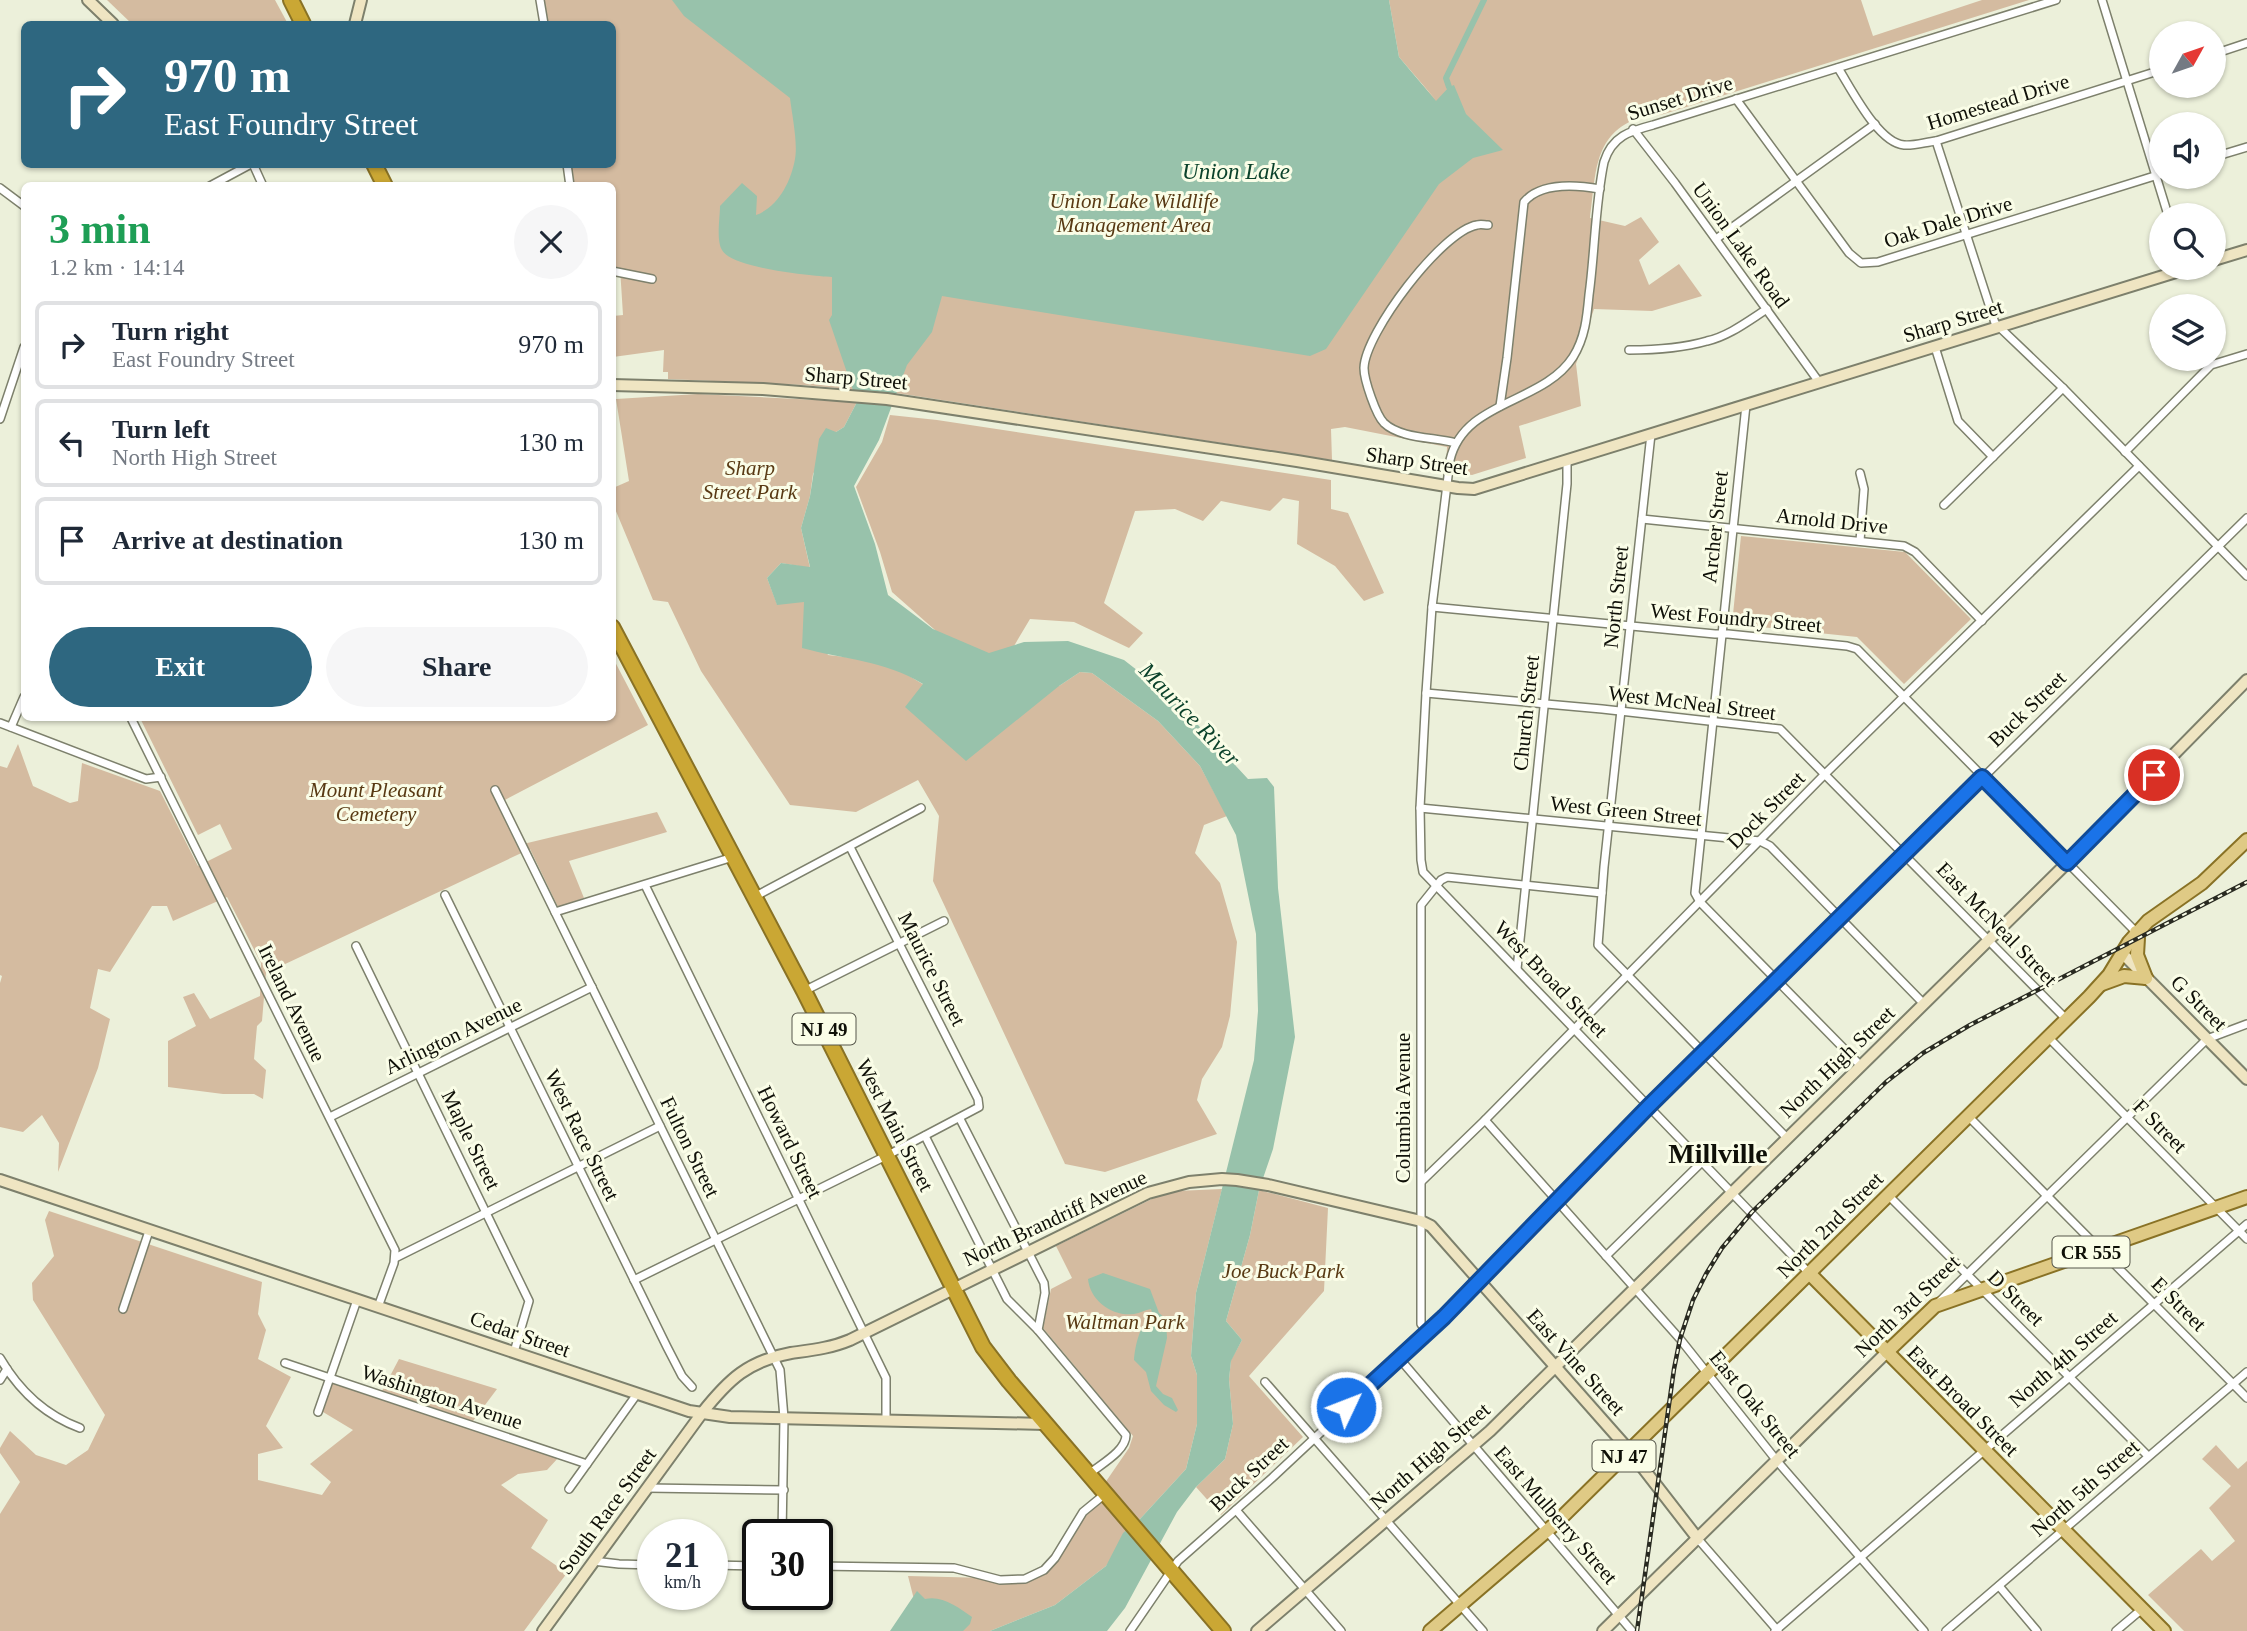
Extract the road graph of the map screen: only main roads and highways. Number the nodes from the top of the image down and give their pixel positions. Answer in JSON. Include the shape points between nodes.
{"nodes":[{"id":1,"x":291,"y":0,"type":"edge"},
{"id":2,"x":302,"y":21,"type":"edge"},
{"id":3,"x":616,"y":634,"type":"edge"},
{"id":4,"x":2247,"y":840,"type":"edge"},
{"id":5,"x":2136,"y":932,"type":"junction"},
{"id":6,"x":2101,"y":985,"type":"junction"},
{"id":7,"x":2247,"y":1197,"type":"edge"},
{"id":8,"x":1810,"y":1273,"type":"junction"},
{"id":9,"x":1887,"y":1352,"type":"junction"},
{"id":10,"x":1223,"y":1631,"type":"edge"},
{"id":11,"x":1430,"y":1631,"type":"edge"},
{"id":12,"x":2164,"y":1631,"type":"edge"}],
"edges":[{"from":1,"to":2,"type":"highway"},
{"from":3,"to":10,"type":"highway","name":"West Main Street","number":"NJ 49","via":[[804,991],[988,1356]]},
{"from":4,"to":5,"type":"main road","name":"North 2nd Street","number":"NJ 47","via":[[2208,878]]},
{"from":5,"to":6,"type":"main road","name":"North 2nd Street","number":"NJ 47"},
{"from":5,"to":6,"type":"main road","via":[[2137,955],[2146,978],[2124,976]]},
{"from":6,"to":8,"type":"main road","name":"North 2nd Street","number":"NJ 47"},
{"from":7,"to":9,"type":"main road","name":"North 3rd Street","number":"CR 555","via":[[1935,1306]]},
{"from":8,"to":9,"type":"main road","name":"East Broad Street"},
{"from":8,"to":11,"type":"main road","name":"North 2nd Street","number":"NJ 47","via":[[1547,1531]]},
{"from":9,"to":12,"type":"main road","name":"East Broad Street"}]}
